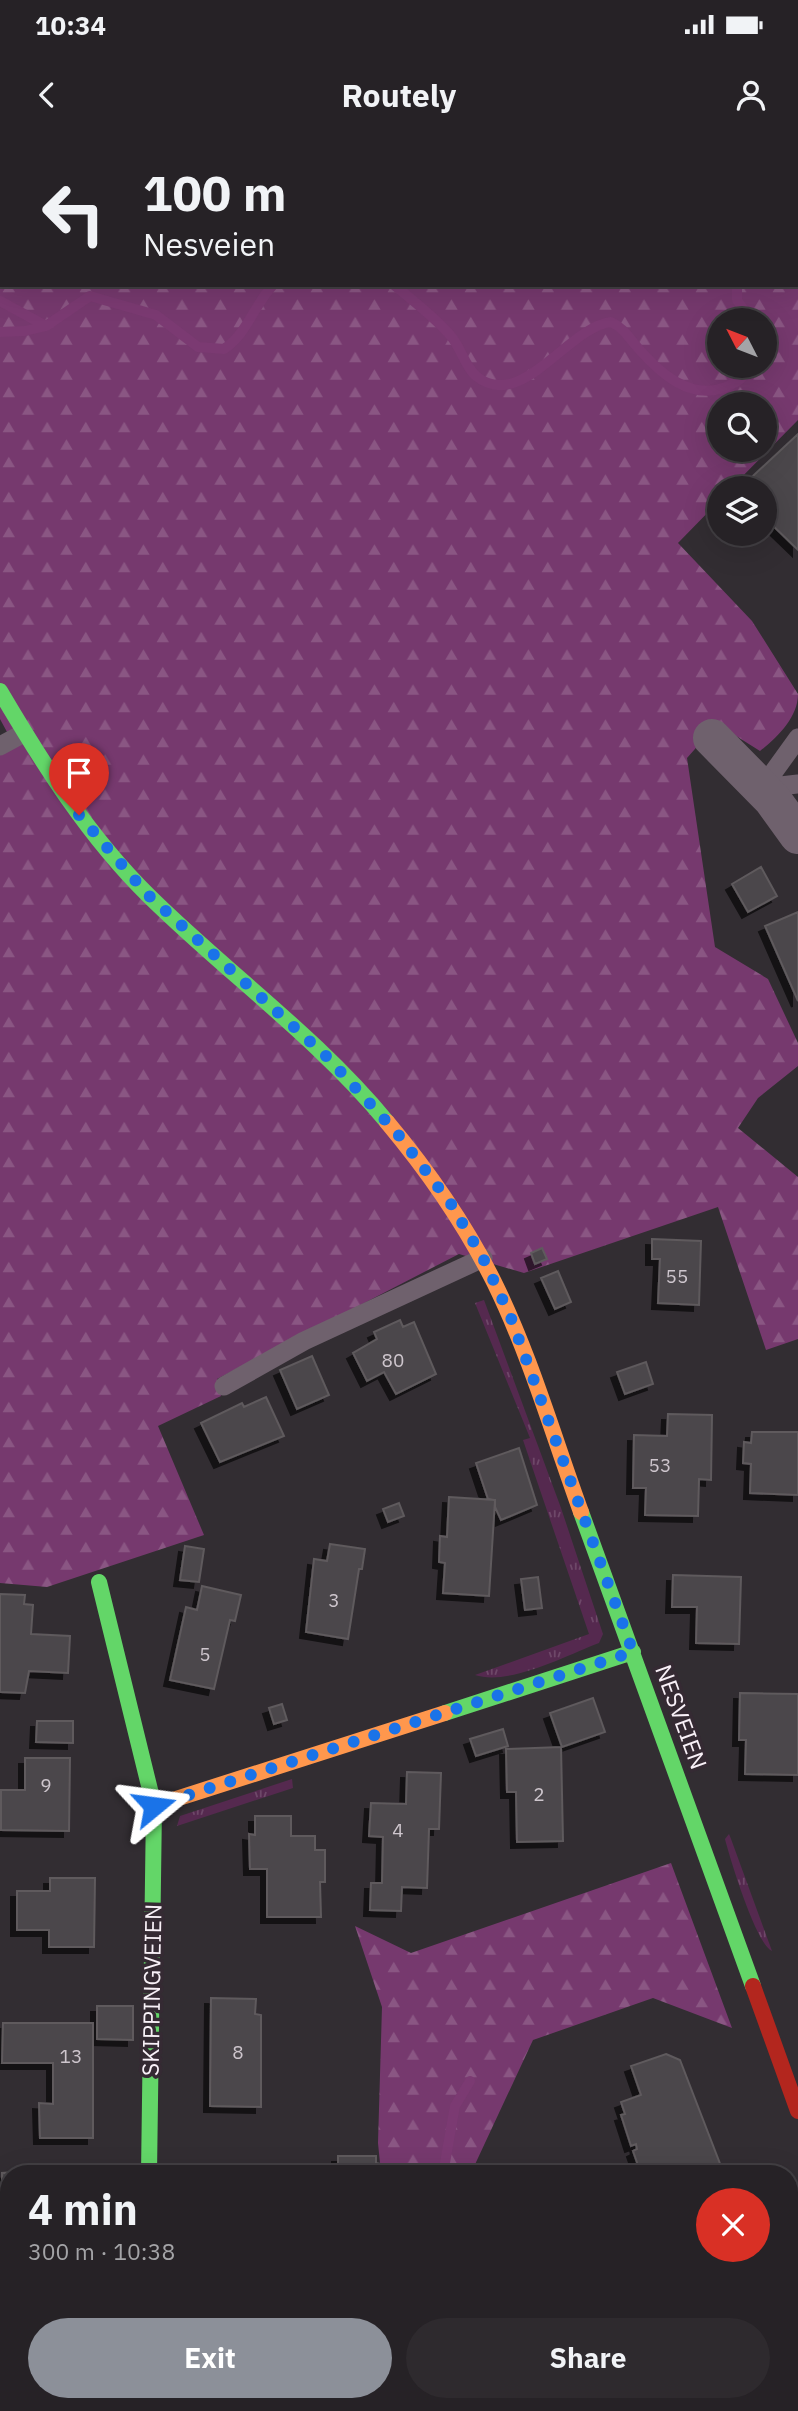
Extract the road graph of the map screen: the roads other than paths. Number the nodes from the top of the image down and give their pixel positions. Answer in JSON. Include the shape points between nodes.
{"nodes":[{"id":1,"x":0,"y":691,"type":"edge"},
{"id":2,"x":24,"y":733,"type":"junction"},
{"id":3,"x":712,"y":738,"type":"dead end"},
{"id":4,"x":798,"y":738,"type":"edge"},
{"id":5,"x":0,"y":746,"type":"edge"},
{"id":6,"x":780,"y":786,"type":"edge"},
{"id":7,"x":798,"y":835,"type":"edge"},
{"id":8,"x":483,"y":1258,"type":"junction"},
{"id":9,"x":224,"y":1386,"type":"dead end"},
{"id":10,"x":99,"y":1582,"type":"dead end"},
{"id":11,"x":633,"y":1652,"type":"junction"},
{"id":12,"x":154,"y":1806,"type":"junction"},
{"id":13,"x":792,"y":2072,"type":"edge"},
{"id":14,"x":149,"y":2165,"type":"edge"}],
"edges":[{"from":1,"to":2,"type":"main road","name":"NESVEIEN"},
{"from":2,"to":5,"type":"lane"},
{"from":2,"to":8,"type":"main road","name":"NESVEIEN","via":[[67,800],[148,895],[326,1056],[397,1133],[451,1204]]},
{"from":3,"to":6,"type":"street"},
{"from":4,"to":6,"type":"lane"},
{"from":6,"to":7,"type":"street"},
{"from":8,"to":9,"type":"lane","via":[[304,1341]]},
{"from":8,"to":11,"type":"main road","name":"NESVEIEN","via":[[511,1318]]},
{"from":10,"to":12,"type":"main road","name":"SKIPPINGVEIEN"},
{"from":11,"to":12,"type":"main road"},
{"from":11,"to":13,"type":"main road","name":"NESVEIEN"},
{"from":12,"to":14,"type":"main road","name":"SKIPPINGVEIEN"}]}
